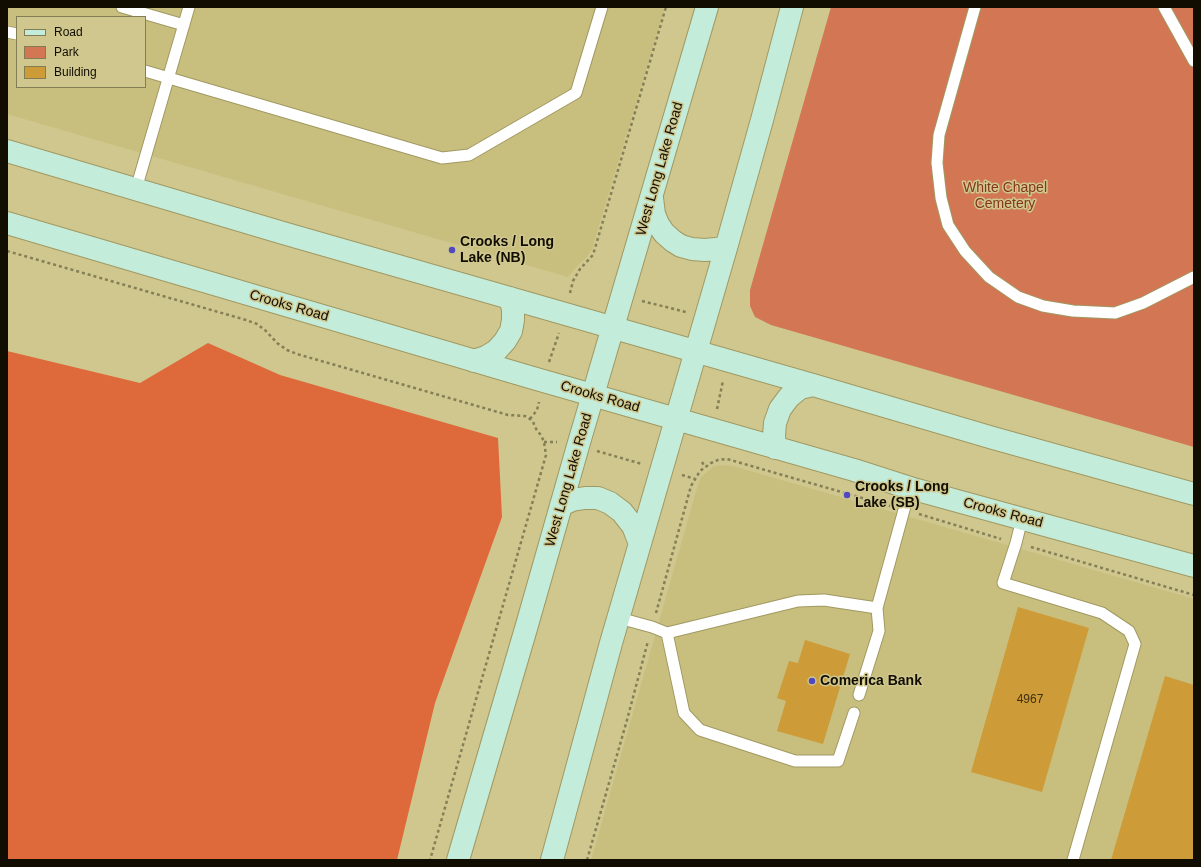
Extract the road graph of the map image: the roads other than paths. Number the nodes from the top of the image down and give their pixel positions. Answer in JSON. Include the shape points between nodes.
{"nodes":[{"id":1,"x":122,"y":7,"type":"edge"},
{"id":2,"x":189,"y":7,"type":"edge"},
{"id":3,"x":602,"y":7,"type":"edge"},
{"id":4,"x":707,"y":7,"type":"edge"},
{"id":5,"x":792,"y":7,"type":"edge"},
{"id":6,"x":975,"y":7,"type":"edge"},
{"id":7,"x":1164,"y":7,"type":"edge"},
{"id":8,"x":184,"y":25,"type":"junction"},
{"id":9,"x":1194,"y":61,"type":"edge"},
{"id":10,"x":146,"y":72,"type":"edge"},
{"id":11,"x":168,"y":78,"type":"junction"},
{"id":12,"x":7,"y":151,"type":"edge"},
{"id":13,"x":136,"y":189,"type":"junction"},
{"id":14,"x":652,"y":197,"type":"junction"},
{"id":15,"x":7,"y":223,"type":"edge"},
{"id":16,"x":726,"y":248,"type":"junction"},
{"id":17,"x":1194,"y":277,"type":"edge"},
{"id":18,"x":510,"y":298,"type":"junction"},
{"id":19,"x":613,"y":328,"type":"junction"},
{"id":20,"x":695,"y":352,"type":"junction"},
{"id":21,"x":474,"y":361,"type":"junction"},
{"id":22,"x":813,"y":385,"type":"junction"},
{"id":23,"x":593,"y":396,"type":"junction"},
{"id":24,"x":676,"y":419,"type":"junction"},
{"id":25,"x":775,"y":448,"type":"junction"},
{"id":26,"x":910,"y":488,"type":"junction"},
{"id":27,"x":1194,"y":494,"type":"edge"},
{"id":28,"x":561,"y":505,"type":"junction"},
{"id":29,"x":1022,"y":519,"type":"junction"},
{"id":30,"x":640,"y":544,"type":"junction"},
{"id":31,"x":1194,"y":566,"type":"edge"},
{"id":32,"x":877,"y":608,"type":"junction"},
{"id":33,"x":619,"y":618,"type":"junction"},
{"id":34,"x":667,"y":633,"type":"junction"},
{"id":35,"x":860,"y":695,"type":"dead end"},
{"id":36,"x":854,"y":713,"type":"dead end"},
{"id":37,"x":458,"y":860,"type":"edge"},
{"id":38,"x":552,"y":860,"type":"edge"},
{"id":39,"x":1073,"y":860,"type":"edge"}],
"edges":[{"from":1,"to":8,"type":"lane"},
{"from":2,"to":8,"type":"lane"},
{"from":3,"to":11,"type":"lane","via":[[576,93],[470,155],[442,158]]},
{"from":4,"to":14,"type":"main road","name":"West Long Lake Road"},
{"from":5,"to":16,"type":"main road"},
{"from":6,"to":17,"type":"lane","via":[[939,135],[937,163],[941,198],[948,225],[964,251],[989,277],[1018,297],[1043,306],[1073,311],[1115,313],[1143,303]]},
{"from":7,"to":9,"type":"lane"},
{"from":8,"to":11,"type":"lane"},
{"from":10,"to":11,"type":"lane"},
{"from":11,"to":13,"type":"lane"},
{"from":12,"to":13,"type":"main road"},
{"from":13,"to":18,"type":"main road"},
{"from":14,"to":16,"type":"main road","via":[[658,224],[673,241],[692,249]]},
{"from":14,"to":19,"type":"main road","name":"West Long Lake Road"},
{"from":15,"to":21,"type":"main road","name":"Crooks Road"},
{"from":16,"to":20,"type":"main road"},
{"from":18,"to":19,"type":"main road"},
{"from":18,"to":21,"type":"main road","via":[[513,309],[511,331],[496,351]]},
{"from":19,"to":20,"type":"main road"},
{"from":19,"to":23,"type":"main road","name":"West Long Lake Road"},
{"from":20,"to":22,"type":"main road"},
{"from":20,"to":24,"type":"main road"},
{"from":21,"to":23,"type":"main road","name":"Crooks Road"},
{"from":22,"to":25,"type":"main road","via":[[800,388],[780,409],[775,423]]},
{"from":22,"to":27,"type":"main road"},
{"from":23,"to":24,"type":"main road","name":"Crooks Road"},
{"from":23,"to":28,"type":"main road","name":"West Long Lake Road"},
{"from":24,"to":25,"type":"main road","name":"Crooks Road"},
{"from":24,"to":30,"type":"main road"},
{"from":25,"to":26,"type":"main road","name":"Crooks Road"},
{"from":26,"to":29,"type":"main road","name":"Crooks Road"},
{"from":26,"to":32,"type":"lane"},
{"from":28,"to":30,"type":"main road","via":[[585,498],[598,498],[610,503],[622,512],[633,526]]},
{"from":28,"to":37,"type":"main road","name":"West Long Lake Road"},
{"from":29,"to":31,"type":"main road","name":"Crooks Road"},
{"from":29,"to":39,"type":"lane","via":[[1003,583],[1102,612],[1129,631],[1136,644]]},
{"from":30,"to":33,"type":"main road"},
{"from":32,"to":34,"type":"lane","via":[[824,600],[798,601]]},
{"from":32,"to":35,"type":"lane","via":[[879,631]]},
{"from":33,"to":34,"type":"lane"},
{"from":33,"to":38,"type":"main road"},
{"from":34,"to":36,"type":"lane","via":[[684,713],[700,730],[795,761],[838,761]]}]}
